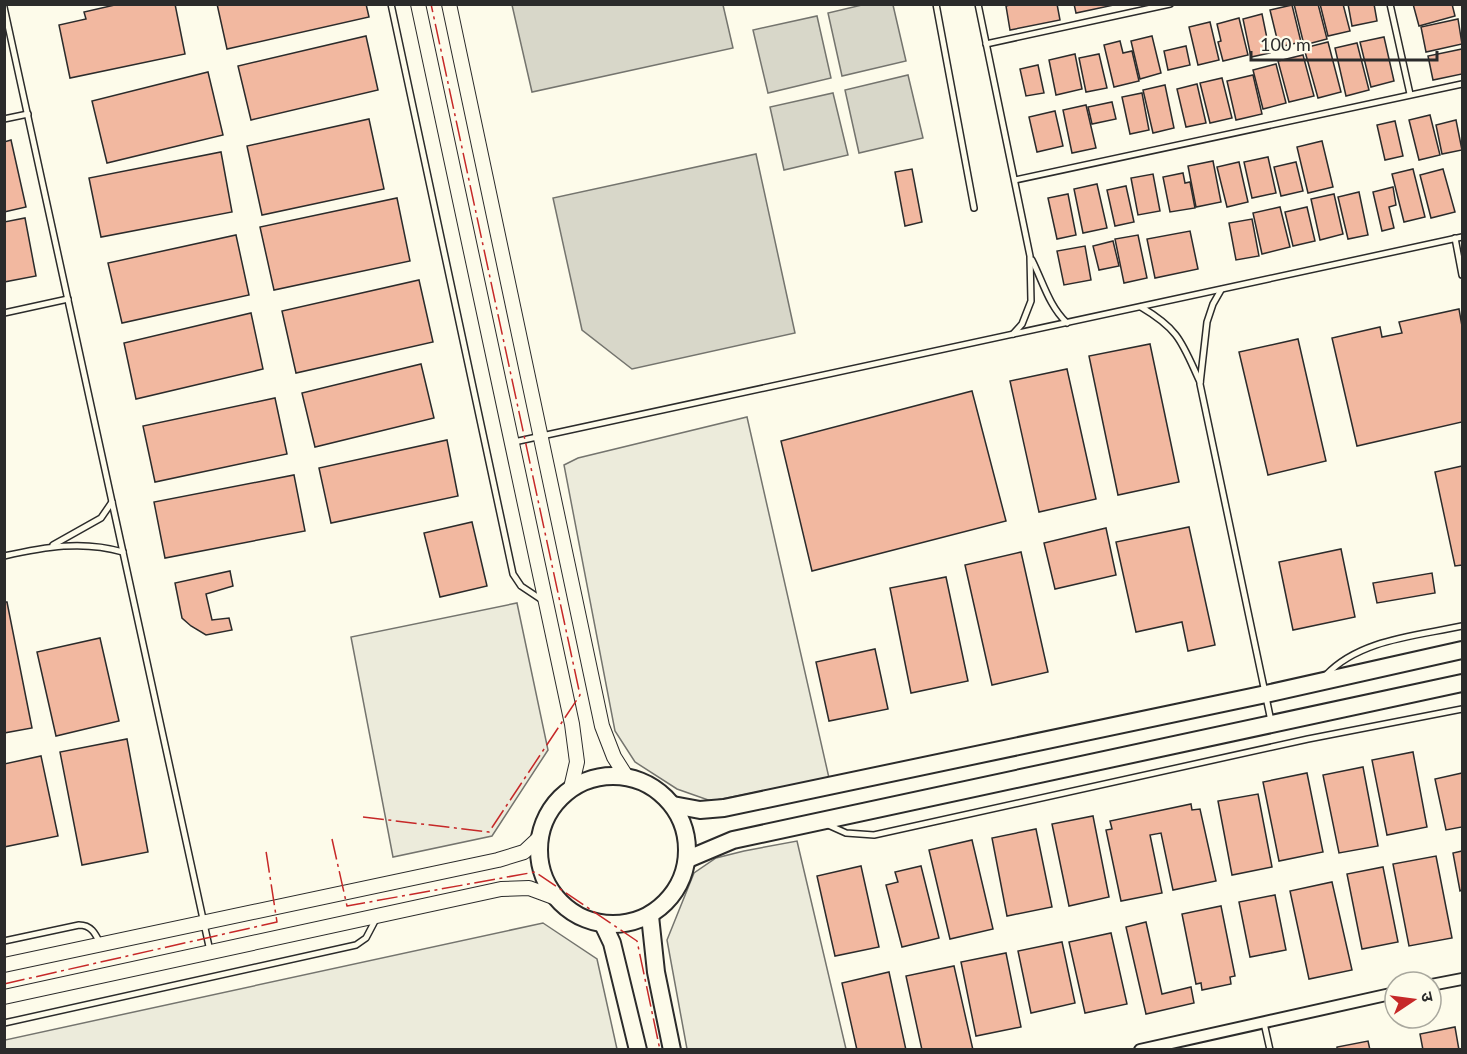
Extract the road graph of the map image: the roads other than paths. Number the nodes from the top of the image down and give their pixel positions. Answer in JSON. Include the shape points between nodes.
{"nodes":[{"id":1,"x":391,"y":4,"type":"edge"},
{"id":2,"x":418,"y":4,"type":"edge"},
{"id":3,"x":449,"y":4,"type":"edge"},
{"id":4,"x":936,"y":4,"type":"edge"},
{"id":5,"x":978,"y":4,"type":"edge"},
{"id":6,"x":1170,"y":4,"type":"edge"},
{"id":7,"x":1390,"y":4,"type":"edge"},
{"id":8,"x":4,"y":7,"type":"edge"},
{"id":9,"x":1137,"y":8,"type":"edge"},
{"id":10,"x":986,"y":44,"type":"junction"},
{"id":11,"x":1462,"y":84,"type":"edge"},
{"id":12,"x":1410,"y":94,"type":"junction"},
{"id":13,"x":28,"y":114,"type":"junction"},
{"id":14,"x":4,"y":119,"type":"edge"},
{"id":15,"x":1015,"y":180,"type":"junction"},
{"id":16,"x":974,"y":208,"type":"dead end"},
{"id":17,"x":1462,"y":237,"type":"edge"},
{"id":18,"x":1455,"y":238,"type":"junction"},
{"id":19,"x":1030,"y":256,"type":"junction"},
{"id":20,"x":1462,"y":275,"type":"edge"},
{"id":21,"x":1221,"y":290,"type":"junction"},
{"id":22,"x":68,"y":299,"type":"junction"},
{"id":23,"x":1140,"y":307,"type":"junction"},
{"id":24,"x":4,"y":313,"type":"edge"},
{"id":25,"x":1067,"y":323,"type":"junction"},
{"id":26,"x":1013,"y":334,"type":"junction"},
{"id":27,"x":1200,"y":384,"type":"junction"},
{"id":28,"x":541,"y":436,"type":"junction"},
{"id":29,"x":512,"y":443,"type":"junction"},
{"id":30,"x":112,"y":502,"type":"junction"},
{"id":31,"x":52,"y":546,"type":"junction"},
{"id":32,"x":123,"y":552,"type":"junction"},
{"id":33,"x":4,"y":556,"type":"edge"},
{"id":34,"x":546,"y":603,"type":"junction"},
{"id":35,"x":1462,"y":626,"type":"edge"},
{"id":36,"x":1462,"y":650,"type":"edge"},
{"id":37,"x":1319,"y":682,"type":"junction"},
{"id":38,"x":1462,"y":683,"type":"edge"},
{"id":39,"x":1266,"y":694,"type":"junction"},
{"id":40,"x":1462,"y":709,"type":"edge"},
{"id":41,"x":1272,"y":724,"type":"junction"},
{"id":42,"x":626,"y":776,"type":"junction"},
{"id":43,"x":571,"y":788,"type":"junction"},
{"id":44,"x":673,"y":805,"type":"junction"},
{"id":45,"x":820,"y":822,"type":"junction"},
{"id":46,"x":540,"y":837,"type":"junction"},
{"id":47,"x":688,"y":859,"type":"junction"},
{"id":48,"x":556,"y":898,"type":"junction"},
{"id":49,"x":377,"y":916,"type":"junction"},
{"id":50,"x":650,"y":916,"type":"junction"},
{"id":51,"x":204,"y":924,"type":"junction"},
{"id":52,"x":603,"y":924,"type":"junction"},
{"id":53,"x":4,"y":941,"type":"edge"},
{"id":54,"x":101,"y":944,"type":"junction"},
{"id":55,"x":210,"y":952,"type":"junction"},
{"id":56,"x":4,"y":965,"type":"edge"},
{"id":57,"x":1462,"y":979,"type":"edge"},
{"id":58,"x":1443,"y":983,"type":"edge"},
{"id":59,"x":1383,"y":996,"type":"edge"},
{"id":60,"x":4,"y":997,"type":"edge"},
{"id":61,"x":4,"y":1023,"type":"edge"},
{"id":62,"x":1264,"y":1023,"type":"junction"},
{"id":63,"x":638,"y":1050,"type":"edge"},
{"id":64,"x":672,"y":1050,"type":"edge"},
{"id":65,"x":1140,"y":1050,"type":"edge"},
{"id":66,"x":1270,"y":1050,"type":"edge"}],
"edges":[{"from":1,"to":34,"type":"lane","via":[[513,574],[521,586]]},
{"from":2,"to":29,"type":"street"},
{"from":3,"to":28,"type":"street"},
{"from":4,"to":16,"type":"lane"},
{"from":5,"to":10,"type":"lane"},
{"from":6,"to":9,"type":"lane"},
{"from":7,"to":12,"type":"lane"},
{"from":8,"to":13,"type":"lane"},
{"from":9,"to":10,"type":"lane"},
{"from":10,"to":15,"type":"lane"},
{"from":11,"to":12,"type":"lane"},
{"from":12,"to":15,"type":"lane"},
{"from":13,"to":14,"type":"lane"},
{"from":13,"to":22,"type":"lane"},
{"from":15,"to":19,"type":"lane"},
{"from":17,"to":18,"type":"lane"},
{"from":18,"to":20,"type":"lane"},
{"from":18,"to":21,"type":"lane"},
{"from":19,"to":25,"type":"lane","via":[[1050,300]]},
{"from":19,"to":26,"type":"lane","via":[[1031,301],[1022,324]]},
{"from":21,"to":23,"type":"lane"},
{"from":21,"to":27,"type":"lane","via":[[1207,322]]},
{"from":22,"to":24,"type":"lane"},
{"from":22,"to":30,"type":"lane"},
{"from":23,"to":25,"type":"lane"},
{"from":23,"to":27,"type":"lane","via":[[1165,322],[1180,338]]},
{"from":25,"to":26,"type":"lane"},
{"from":26,"to":28,"type":"lane"},
{"from":27,"to":39,"type":"lane"},
{"from":28,"to":29,"type":"lane"},
{"from":28,"to":42,"type":"street","via":[[602,726]]},
{"from":29,"to":34,"type":"street"},
{"from":30,"to":31,"type":"lane","via":[[101,518]]},
{"from":30,"to":32,"type":"lane"},
{"from":31,"to":32,"type":"lane","via":[[102,545]]},
{"from":31,"to":33,"type":"lane"},
{"from":32,"to":51,"type":"lane"},
{"from":34,"to":43,"type":"street","via":[[572,724],[577,762]]},
{"from":35,"to":37,"type":"lane","via":[[1364,649],[1338,662]]},
{"from":36,"to":37,"type":"main road"},
{"from":37,"to":39,"type":"main road"},
{"from":38,"to":41,"type":"main road"},
{"from":39,"to":41,"type":"lane"},
{"from":39,"to":44,"type":"main road","via":[[724,808],[700,810]]},
{"from":40,"to":45,"type":"lane","via":[[874,835],[846,833]]},
{"from":41,"to":45,"type":"main road"},
{"from":42,"to":43,"type":"main road","via":[[597,777]]},
{"from":42,"to":44,"type":"main road","via":[[652,786]]},
{"from":43,"to":46,"type":"main road","via":[[546,818]]},
{"from":44,"to":47,"type":"main road","via":[[686,831]]},
{"from":45,"to":47,"type":"main road","via":[[733,840]]},
{"from":46,"to":48,"type":"main road","via":[[542,870]]},
{"from":46,"to":51,"type":"street","via":[[524,852],[498,860]]},
{"from":47,"to":50,"type":"main road","via":[[675,892]]},
{"from":48,"to":49,"type":"street","via":[[529,888],[501,889]]},
{"from":48,"to":52,"type":"main road","via":[[577,915]]},
{"from":49,"to":55,"type":"street"},
{"from":49,"to":61,"type":"lane","via":[[366,938],[356,945]]},
{"from":50,"to":52,"type":"main road","via":[[627,924]]},
{"from":50,"to":64,"type":"main road","via":[[656,972]]},
{"from":51,"to":54,"type":"street"},
{"from":51,"to":55,"type":"lane"},
{"from":52,"to":63,"type":"main road","via":[[612,943]]},
{"from":53,"to":54,"type":"lane","via":[[86,925]]},
{"from":54,"to":56,"type":"street"},
{"from":55,"to":60,"type":"street"},
{"from":57,"to":58,"type":"street"},
{"from":59,"to":62,"type":"street"},
{"from":62,"to":65,"type":"street"},
{"from":62,"to":66,"type":"lane"}]}
